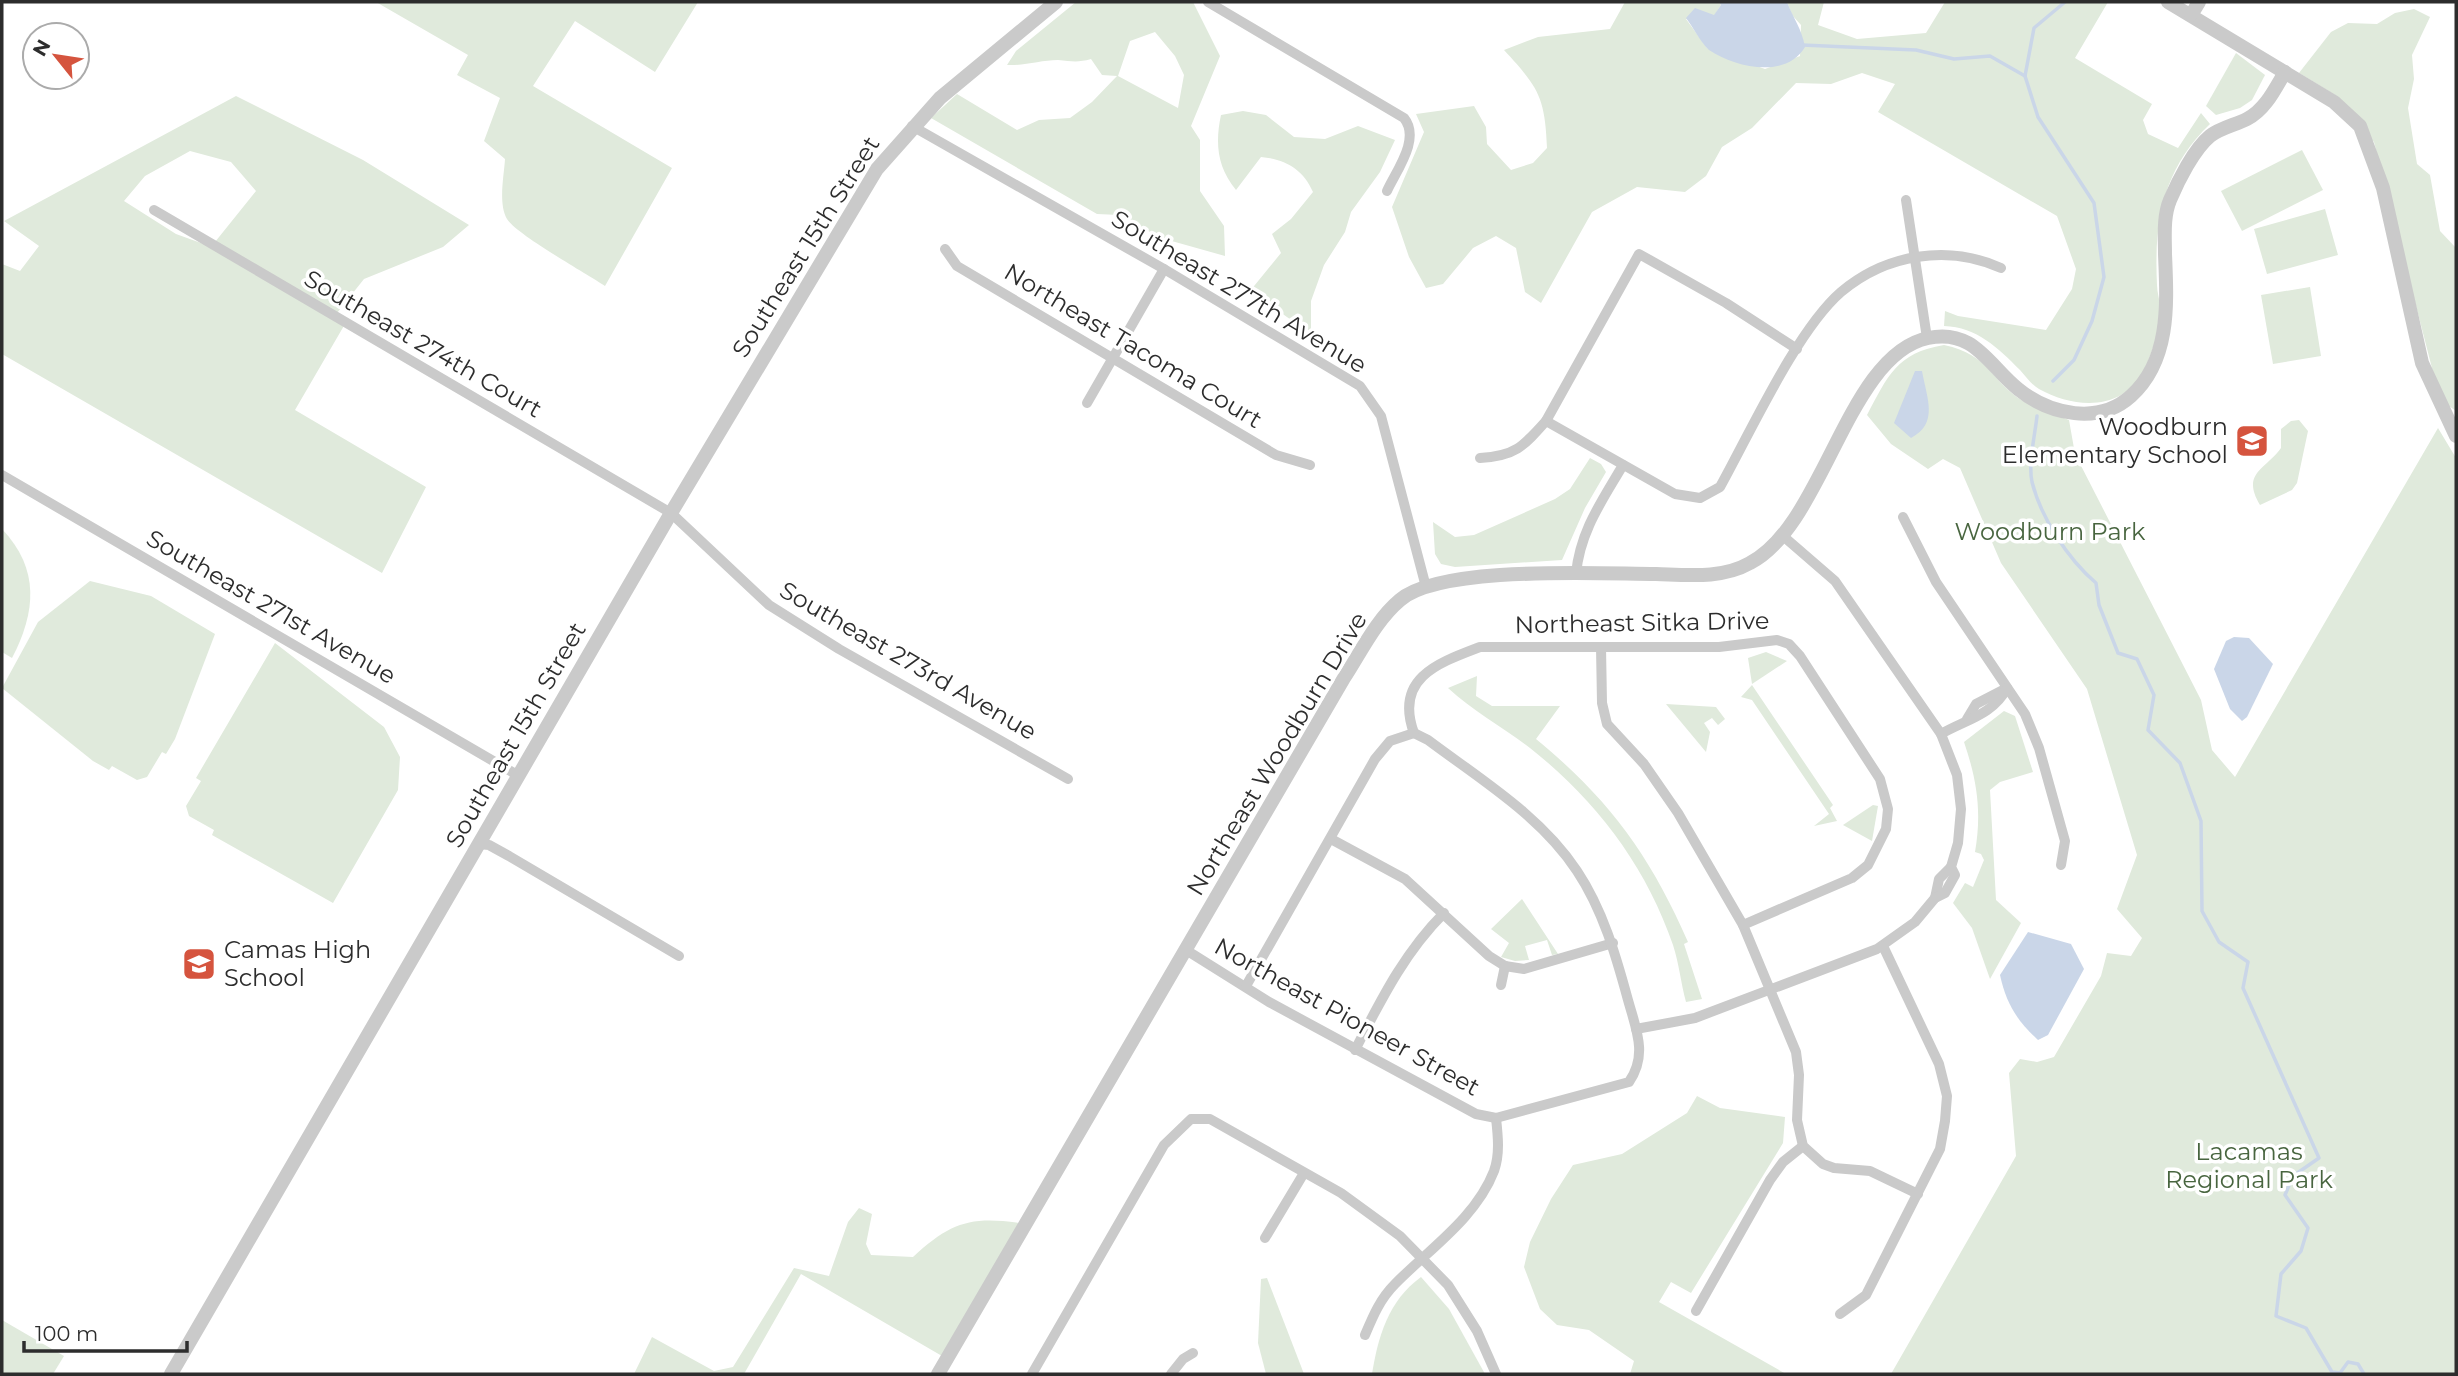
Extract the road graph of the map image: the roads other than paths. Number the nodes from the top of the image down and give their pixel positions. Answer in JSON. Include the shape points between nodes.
{"nodes":[{"id":1,"x":1056,"y":2,"type":"edge"},
{"id":2,"x":1209,"y":2,"type":"edge"},
{"id":3,"x":2168,"y":2,"type":"edge"},
{"id":4,"x":2199,"y":2,"type":"edge"},
{"id":5,"x":2191,"y":15,"type":"junction"},
{"id":6,"x":2285,"y":72,"type":"junction"},
{"id":7,"x":912,"y":126,"type":"junction"},
{"id":8,"x":1387,"y":191,"type":"dead end"},
{"id":9,"x":1906,"y":200,"type":"dead end"},
{"id":10,"x":154,"y":210,"type":"dead end"},
{"id":11,"x":945,"y":249,"type":"dead end"},
{"id":12,"x":1915,"y":256,"type":"junction"},
{"id":13,"x":2001,"y":268,"type":"dead end"},
{"id":14,"x":1164,"y":269,"type":"junction"},
{"id":15,"x":1927,"y":338,"type":"junction"},
{"id":16,"x":1797,"y":349,"type":"junction"},
{"id":17,"x":1113,"y":358,"type":"junction"},
{"id":18,"x":1087,"y":403,"type":"dead end"},
{"id":19,"x":1546,"y":421,"type":"junction"},
{"id":20,"x":2456,"y":436,"type":"edge"},
{"id":21,"x":1480,"y":458,"type":"dead end"},
{"id":22,"x":1310,"y":465,"type":"dead end"},
{"id":23,"x":1623,"y":465,"type":"junction"},
{"id":24,"x":2,"y":475,"type":"edge"},
{"id":25,"x":671,"y":513,"type":"junction"},
{"id":26,"x":1903,"y":517,"type":"dead end"},
{"id":27,"x":1783,"y":536,"type":"junction"},
{"id":28,"x":1576,"y":573,"type":"junction"},
{"id":29,"x":1426,"y":587,"type":"junction"},
{"id":30,"x":1601,"y":647,"type":"junction"},
{"id":31,"x":2007,"y":688,"type":"junction"},
{"id":32,"x":1413,"y":733,"type":"junction"},
{"id":33,"x":1941,"y":734,"type":"junction"},
{"id":34,"x":519,"y":776,"type":"junction"},
{"id":35,"x":1068,"y":779,"type":"dead end"},
{"id":36,"x":1331,"y":839,"type":"junction"},
{"id":37,"x":479,"y":845,"type":"junction"},
{"id":38,"x":2061,"y":864,"type":"dead end"},
{"id":39,"x":1444,"y":913,"type":"junction"},
{"id":40,"x":1742,"y":925,"type":"junction"},
{"id":41,"x":1613,"y":943,"type":"junction"},
{"id":42,"x":1883,"y":946,"type":"junction"},
{"id":43,"x":1186,"y":950,"type":"junction"},
{"id":44,"x":679,"y":956,"type":"dead end"},
{"id":45,"x":1505,"y":966,"type":"junction"},
{"id":46,"x":1502,"y":985,"type":"dead end"},
{"id":47,"x":1246,"y":986,"type":"junction"},
{"id":48,"x":1771,"y":992,"type":"junction"},
{"id":49,"x":1636,"y":1029,"type":"junction"},
{"id":50,"x":1354,"y":1050,"type":"junction"},
{"id":51,"x":1496,"y":1118,"type":"junction"},
{"id":52,"x":1803,"y":1146,"type":"junction"},
{"id":53,"x":1304,"y":1173,"type":"junction"},
{"id":54,"x":1918,"y":1194,"type":"junction"},
{"id":55,"x":1265,"y":1238,"type":"dead end"},
{"id":56,"x":1423,"y":1259,"type":"junction"},
{"id":57,"x":1696,"y":1311,"type":"dead end"},
{"id":58,"x":1840,"y":1314,"type":"dead end"},
{"id":59,"x":1365,"y":1335,"type":"dead end"},
{"id":60,"x":1193,"y":1353,"type":"dead end"},
{"id":61,"x":171,"y":1374,"type":"edge"},
{"id":62,"x":938,"y":1374,"type":"edge"},
{"id":63,"x":1032,"y":1374,"type":"edge"},
{"id":64,"x":1171,"y":1374,"type":"edge"},
{"id":65,"x":1496,"y":1374,"type":"edge"}],
"edges":[{"from":1,"to":7,"type":"street","name":"Southeast 15th Street"},
{"from":2,"to":8,"type":"street","via":[[1404,118],[1409,124],[1409,144]]},
{"from":3,"to":5,"type":"street"},
{"from":4,"to":5,"type":"street"},
{"from":5,"to":6,"type":"street"},
{"from":6,"to":15,"type":"street","via":[[2250,118],[2212,134],[2202,144],[2170,200],[2163,340],[2148,374],[2129,398],[2093,414],[2048,407],[2018,389],[1977,349],[1958,339]]},
{"from":6,"to":20,"type":"street","via":[[2334,102],[2360,126],[2384,188],[2423,363]]},
{"from":7,"to":14,"type":"street","name":"Southeast 277th Avenue"},
{"from":7,"to":25,"type":"street","name":"Southeast 15th Street","via":[[860,195]]},
{"from":9,"to":12,"type":"street"},
{"from":10,"to":25,"type":"street","name":"Southeast 274th Court"},
{"from":11,"to":17,"type":"street","name":"Northeast Tacoma Court","via":[[957,266]]},
{"from":12,"to":13,"type":"street","via":[[1968,257]]},
{"from":12,"to":15,"type":"street"},
{"from":12,"to":16,"type":"street","via":[[1863,276],[1840,293]]},
{"from":14,"to":17,"type":"street"},
{"from":14,"to":29,"type":"street","name":"Southeast 277th Avenue","via":[[1341,373],[1373,401],[1381,416]]},
{"from":15,"to":27,"type":"street","name":"Northeast Woodburn Drive","via":[[1905,346],[1880,369]]},
{"from":16,"to":19,"type":"street","via":[[1639,254]]},
{"from":16,"to":23,"type":"street","via":[[1720,487],[1710,495],[1687,498]]},
{"from":17,"to":18,"type":"street"},
{"from":17,"to":22,"type":"street","name":"Northeast Tacoma Court","via":[[1284,460]]},
{"from":19,"to":21,"type":"street","via":[[1506,456]]},
{"from":19,"to":23,"type":"street"},
{"from":23,"to":28,"type":"street","via":[[1586,528]]},
{"from":24,"to":34,"type":"street","name":"Southeast 271st Avenue"},
{"from":25,"to":34,"type":"street","name":"Southeast 15th Street"},
{"from":25,"to":35,"type":"street","name":"Southeast 273rd Avenue","via":[[769,606]]},
{"from":26,"to":31,"type":"street","via":[[1936,582]]},
{"from":27,"to":28,"type":"street","name":"Northeast Woodburn Drive","via":[[1768,552],[1733,571],[1707,575]]},
{"from":27,"to":33,"type":"street","via":[[1835,581]]},
{"from":28,"to":29,"type":"street","name":"Northeast Woodburn Drive","via":[[1451,581]]},
{"from":29,"to":43,"type":"street","name":"Northeast Woodburn Drive","via":[[1401,599],[1374,631]]},
{"from":30,"to":32,"type":"street","name":"Northeast Sitka Drive","via":[[1492,646],[1443,661],[1425,674],[1410,696]]},
{"from":30,"to":40,"type":"street","via":[[1607,724],[1663,789]]},
{"from":30,"to":40,"type":"street","name":"Northeast Sitka Drive","via":[[1719,647],[1777,640],[1789,644],[1880,779],[1888,809],[1886,829],[1868,864],[1852,878]]},
{"from":31,"to":33,"type":"street","via":[[1976,704],[1967,719]]},
{"from":31,"to":38,"type":"street","via":[[2025,714],[2039,748],[2065,841]]},
{"from":32,"to":36,"type":"street","via":[[1398,736],[1385,746]]},
{"from":32,"to":41,"type":"street","name":"Northeast Pioneer Street","via":[[1528,816],[1553,841],[1577,870]]},
{"from":33,"to":42,"type":"street","via":[[1957,775],[1961,809],[1951,867],[1955,875],[1951,886],[1915,922]]},
{"from":34,"to":37,"type":"street","name":"Southeast 15th Street"},
{"from":36,"to":39,"type":"street","via":[[1405,879]]},
{"from":36,"to":47,"type":"street"},
{"from":37,"to":44,"type":"street","via":[[509,856]]},
{"from":37,"to":61,"type":"street","name":"Southeast 15th Street"},
{"from":39,"to":45,"type":"street"},
{"from":39,"to":50,"type":"street","via":[[1396,971]]},
{"from":40,"to":48,"type":"street"},
{"from":41,"to":45,"type":"street","via":[[1524,969]]},
{"from":41,"to":49,"type":"street","name":"Northeast Pioneer Street"},
{"from":42,"to":48,"type":"street"},
{"from":42,"to":54,"type":"street","via":[[1939,1064],[1947,1096],[1940,1149]]},
{"from":43,"to":47,"type":"street","name":"Northeast Pioneer Street"},
{"from":43,"to":62,"type":"street","name":"Northeast Woodburn Drive"},
{"from":45,"to":46,"type":"street"},
{"from":47,"to":50,"type":"street","name":"Northeast Pioneer Street"},
{"from":48,"to":49,"type":"street","via":[[1695,1018]]},
{"from":48,"to":52,"type":"street","via":[[1796,1052],[1797,1120]]},
{"from":49,"to":51,"type":"street","name":"Northeast Pioneer Street","via":[[1641,1056],[1629,1082]]},
{"from":50,"to":51,"type":"street","name":"Northeast Pioneer Street","via":[[1460,1108]]},
{"from":51,"to":56,"type":"street","via":[[1499,1145],[1494,1171],[1473,1205]]},
{"from":52,"to":54,"type":"street","via":[[1823,1164],[1870,1171]]},
{"from":52,"to":57,"type":"street","via":[[1770,1180]]},
{"from":53,"to":55,"type":"street"},
{"from":53,"to":56,"type":"street","via":[[1375,1215]]},
{"from":53,"to":63,"type":"street","via":[[1210,1119],[1191,1119],[1164,1145]]},
{"from":54,"to":58,"type":"street","via":[[1866,1295]]},
{"from":56,"to":59,"type":"street","via":[[1382,1301]]},
{"from":56,"to":65,"type":"street","via":[[1448,1285],[1477,1331]]},
{"from":60,"to":64,"type":"street"}]}
